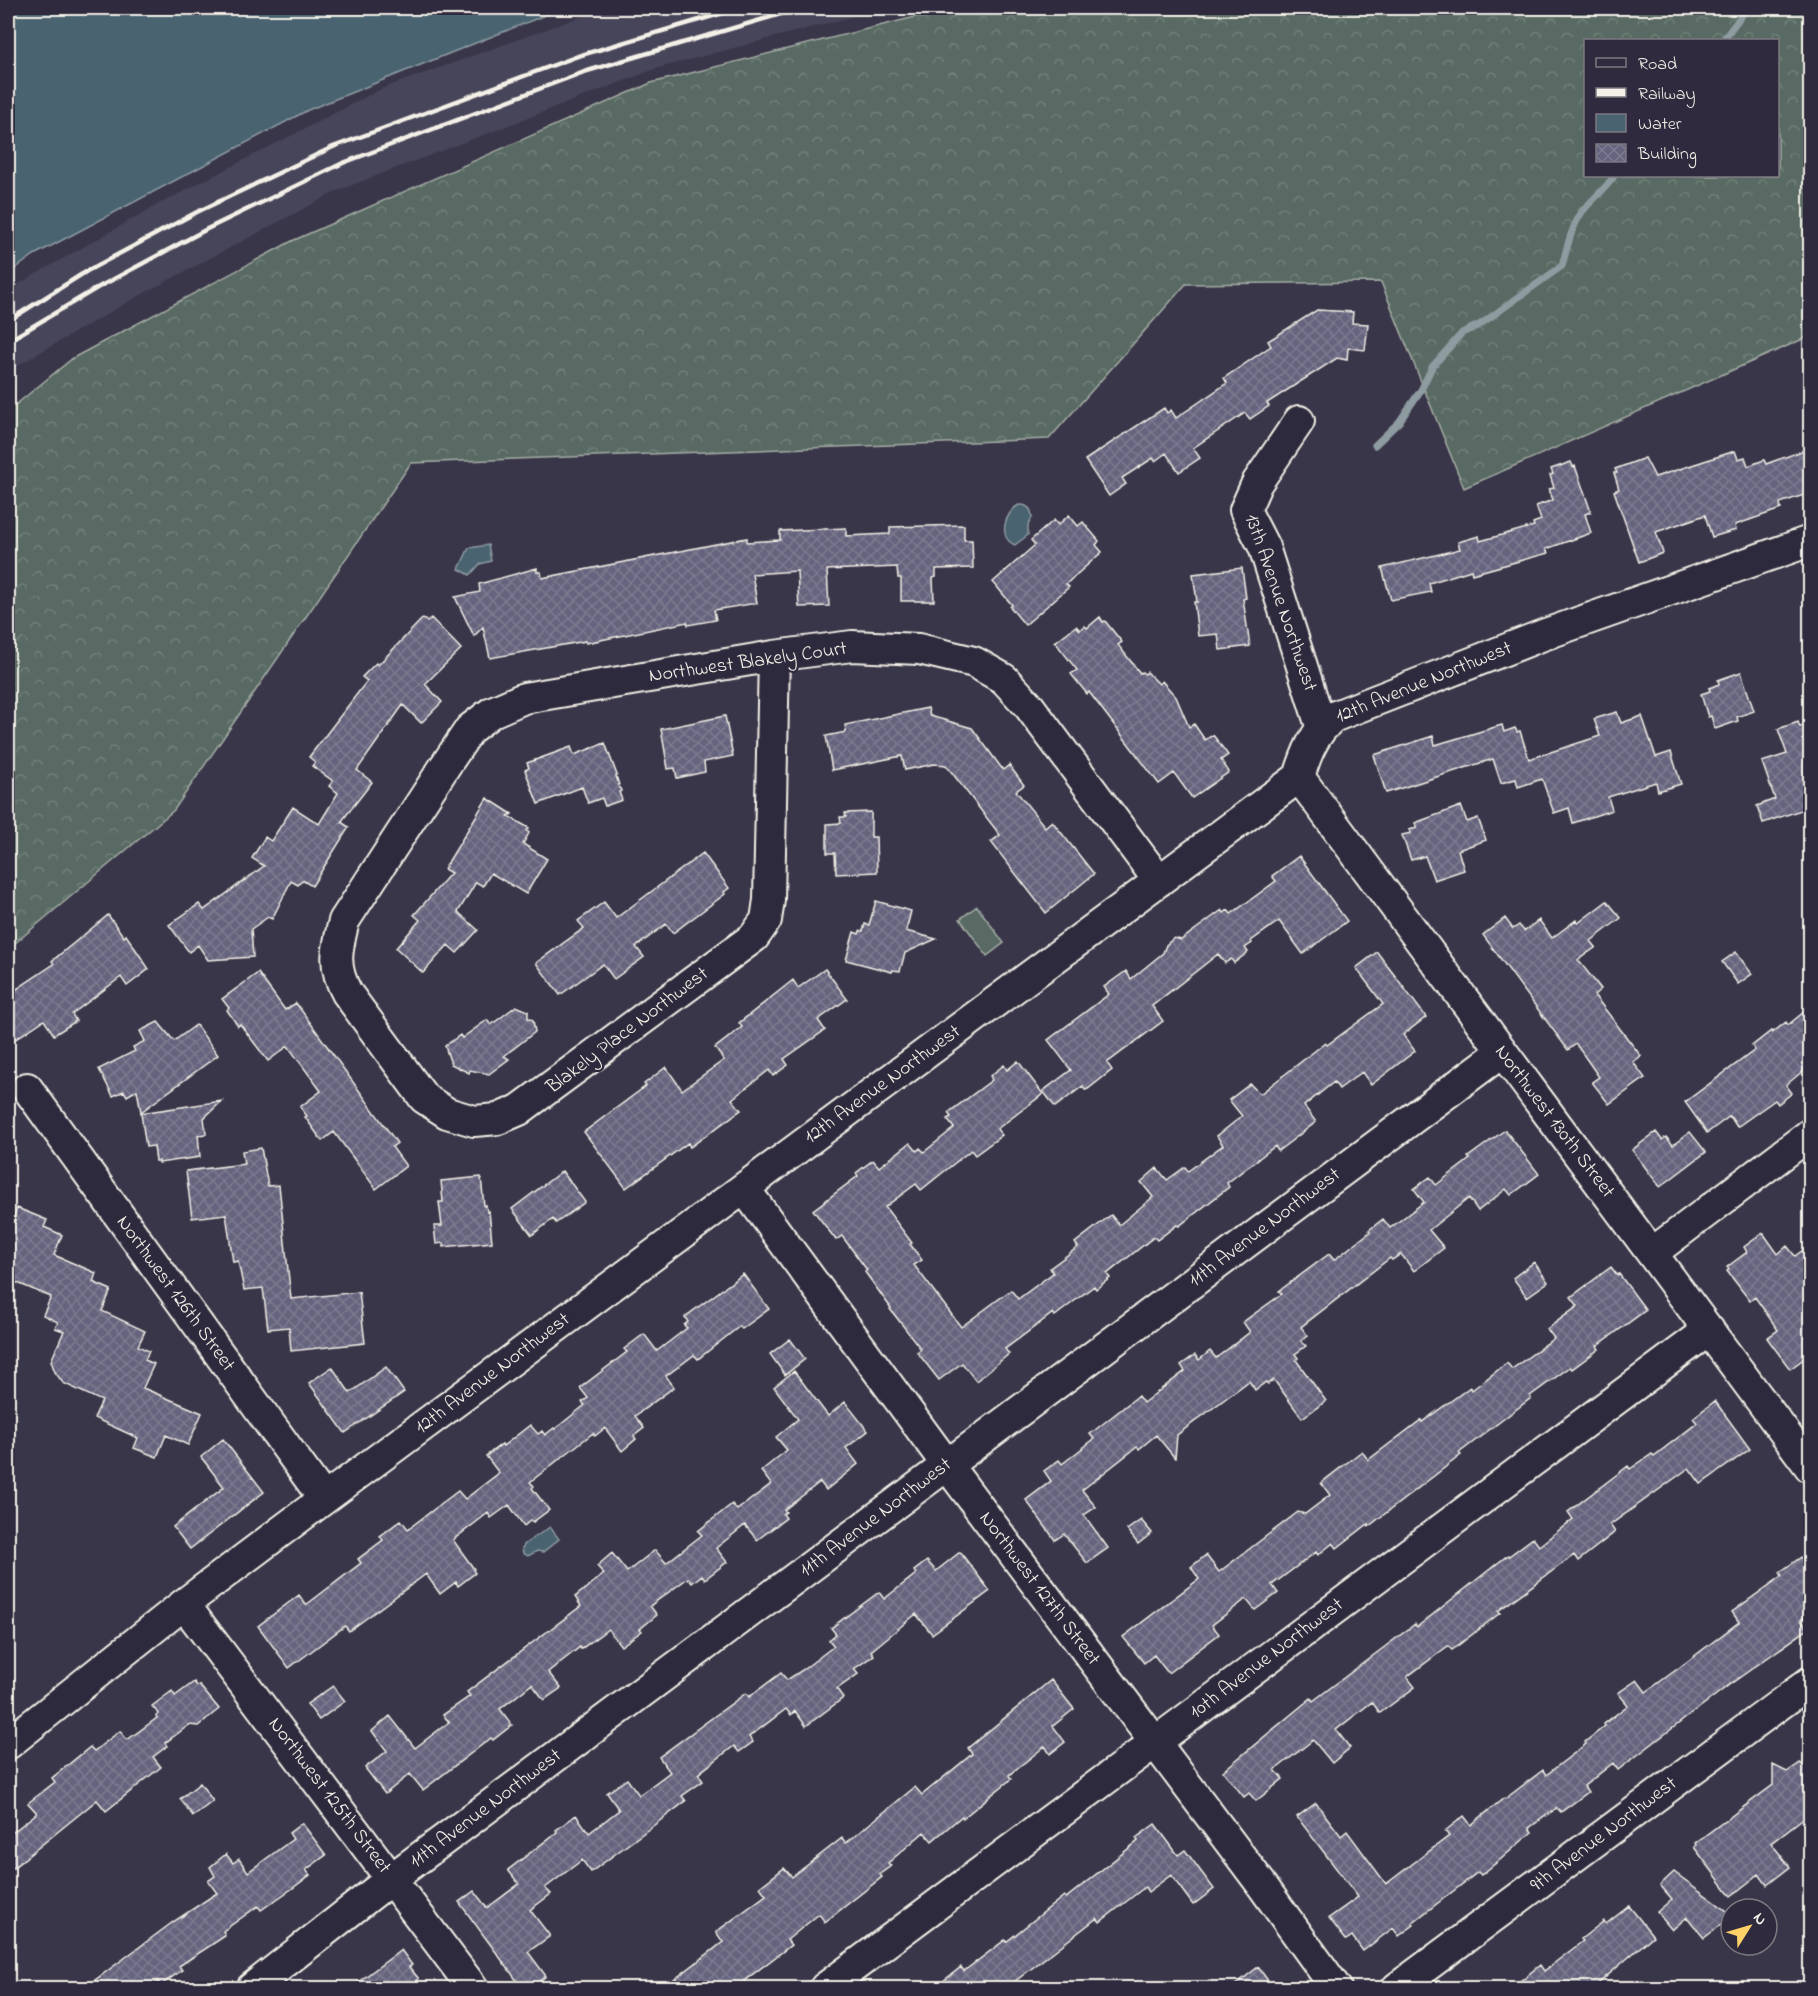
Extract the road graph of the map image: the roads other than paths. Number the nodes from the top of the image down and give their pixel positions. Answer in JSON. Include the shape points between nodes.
{"nodes":[{"id":1,"x":1299,"y":421,"type":"dead end"},
{"id":2,"x":1810,"y":541,"type":"edge"},
{"id":3,"x":774,"y":656,"type":"junction"},
{"id":4,"x":1322,"y":726,"type":"junction"},
{"id":5,"x":1299,"y":777,"type":"junction"},
{"id":6,"x":1159,"y":882,"type":"junction"},
{"id":7,"x":344,"y":921,"type":"joint"},
{"id":8,"x":1502,"y":1052,"type":"junction"},
{"id":9,"x":27,"y":1088,"type":"dead end"},
{"id":10,"x":1810,"y":1134,"type":"edge"},
{"id":11,"x":744,"y":1188,"type":"junction"},
{"id":12,"x":1652,"y":1253,"type":"junction"},
{"id":13,"x":1709,"y":1330,"type":"junction"},
{"id":14,"x":947,"y":1465,"type":"junction"},
{"id":15,"x":1810,"y":1467,"type":"edge"},
{"id":16,"x":324,"y":1499,"type":"junction"},
{"id":17,"x":184,"y":1604,"type":"junction"},
{"id":18,"x":1810,"y":1682,"type":"edge"},
{"id":19,"x":1154,"y":1743,"type":"junction"},
{"id":20,"x":8,"y":1744,"type":"edge"},
{"id":21,"x":392,"y":1879,"type":"junction"},
{"id":22,"x":252,"y":1989,"type":"edge"},
{"id":23,"x":473,"y":1989,"type":"edge"},
{"id":24,"x":825,"y":1989,"type":"edge"},
{"id":25,"x":1336,"y":1989,"type":"edge"},
{"id":26,"x":1397,"y":1989,"type":"edge"}],
"edges":[{"from":1,"to":4,"type":"street","name":"13th Avenue Northwest","via":[[1257,483],[1245,510],[1264,547]]},
{"from":2,"to":4,"type":"street","name":"12th Avenue Northwest","via":[[1543,634],[1347,711]]},
{"from":3,"to":6,"type":"street","name":"Northwest Blakely Court","via":[[852,646],[920,649],[974,662],[1004,679],[1029,706]]},
{"from":3,"to":7,"type":"street","name":"Northwest Blakely Court","via":[[524,698],[492,712],[470,729]]},
{"from":3,"to":7,"type":"street","name":"Blakely Place Northwest","via":[[766,920],[754,937],[519,1110],[498,1119],[474,1121],[447,1113],[424,1098],[338,977],[337,947]]},
{"from":4,"to":5,"type":"street","name":"12th Avenue Northwest","via":[[1308,749]]},
{"from":5,"to":6,"type":"street","name":"12th Avenue Northwest"},
{"from":5,"to":8,"type":"street","name":"Northwest 130th Street"},
{"from":6,"to":11,"type":"street","name":"12th Avenue Northwest"},
{"from":8,"to":12,"type":"street","name":"Northwest 130th Street"},
{"from":8,"to":14,"type":"street","name":"11th Avenue Northwest"},
{"from":9,"to":16,"type":"street","name":"Northwest 126th Street"},
{"from":10,"to":12,"type":"street"},
{"from":11,"to":14,"type":"street","name":"Northwest 127th Street"},
{"from":11,"to":16,"type":"street","name":"12th Avenue Northwest"},
{"from":12,"to":13,"type":"street","name":"Northwest 130th Street"},
{"from":13,"to":15,"type":"street","name":"Northwest 130th Street"},
{"from":13,"to":19,"type":"street","name":"10th Avenue Northwest"},
{"from":14,"to":19,"type":"street","name":"Northwest 127th Street"},
{"from":14,"to":21,"type":"street","name":"11th Avenue Northwest"},
{"from":16,"to":17,"type":"street","name":"12th Avenue Northwest"},
{"from":17,"to":20,"type":"street","name":"12th Avenue Northwest"},
{"from":17,"to":21,"type":"street","name":"Northwest 125th Street"},
{"from":18,"to":26,"type":"street","name":"9th Avenue Northwest"},
{"from":19,"to":24,"type":"street","name":"10th Avenue Northwest"},
{"from":19,"to":25,"type":"street","name":"Northwest 127th Street"},
{"from":21,"to":22,"type":"street","name":"11th Avenue Northwest"},
{"from":21,"to":23,"type":"street","name":"Northwest 125th Street"}]}
